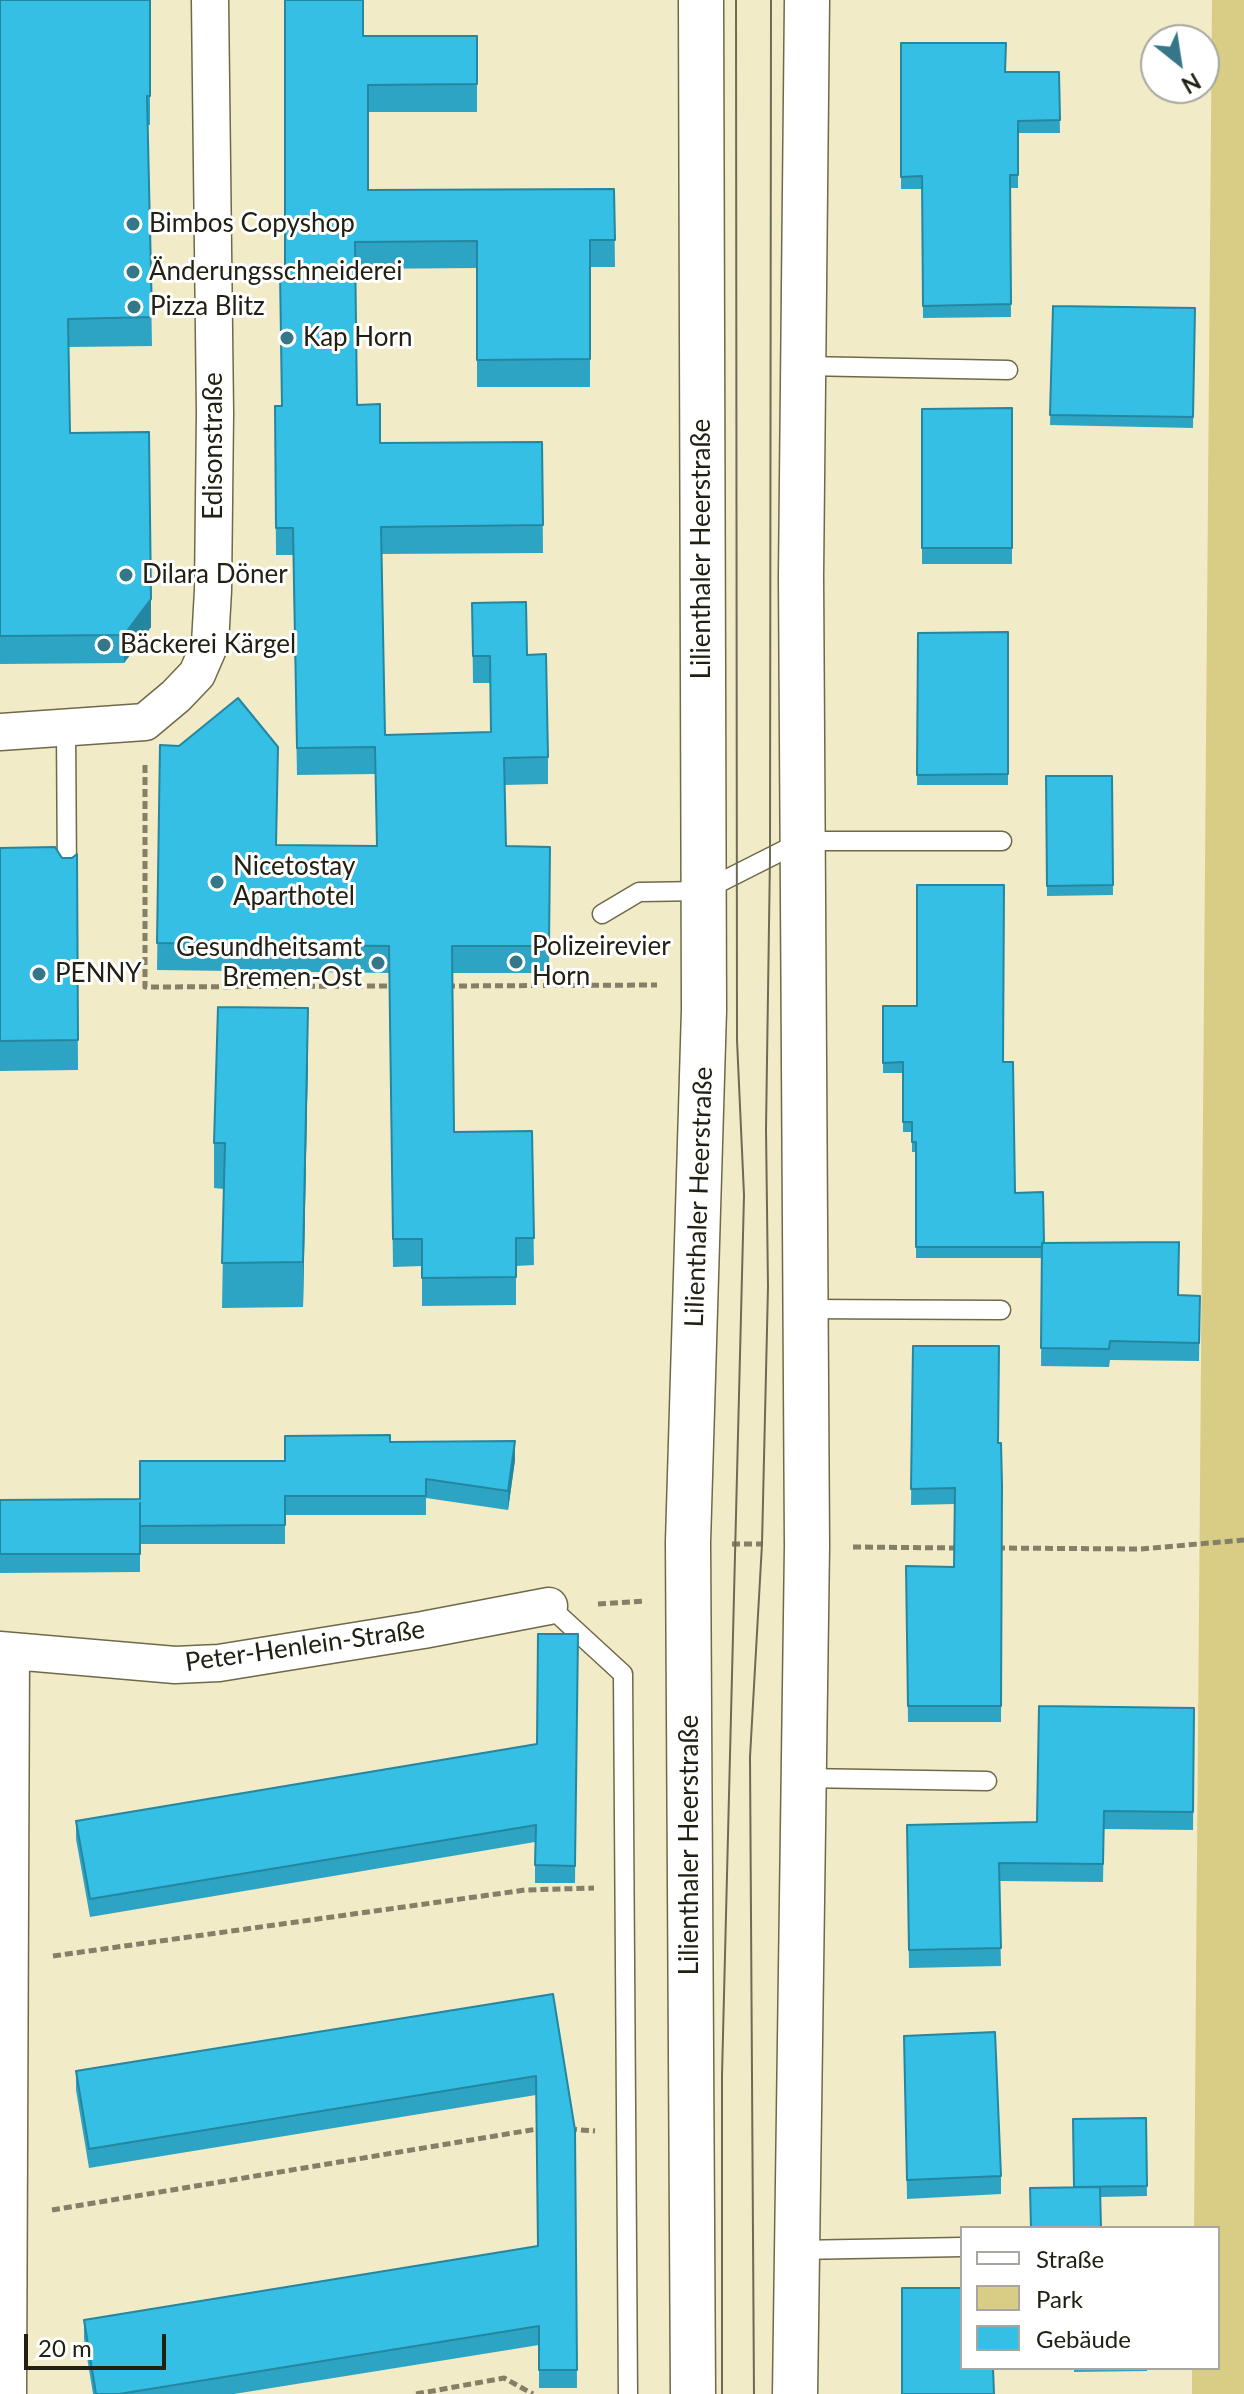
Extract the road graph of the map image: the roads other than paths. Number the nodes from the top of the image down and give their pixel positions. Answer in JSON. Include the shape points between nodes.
{"nodes":[{"id":1,"x":210,"y":0,"type":"edge"},
{"id":2,"x":701,"y":0,"type":"edge"},
{"id":3,"x":807,"y":0,"type":"edge"},
{"id":4,"x":804,"y":366,"type":"junction"},
{"id":5,"x":1008,"y":370,"type":"dead end"},
{"id":6,"x":66,"y":728,"type":"junction"},
{"id":7,"x":0,"y":732,"type":"edge"},
{"id":8,"x":802,"y":841,"type":"junction"},
{"id":9,"x":1002,"y":841,"type":"dead end"},
{"id":10,"x":67,"y":878,"type":"edge"},
{"id":11,"x":703,"y":891,"type":"junction"},
{"id":12,"x":602,"y":914,"type":"dead end"},
{"id":13,"x":804,"y":1309,"type":"junction"},
{"id":14,"x":1001,"y":1310,"type":"dead end"},
{"id":15,"x":549,"y":1606,"type":"joint"},
{"id":16,"x":6,"y":1651,"type":"edge"},
{"id":17,"x":803,"y":1778,"type":"junction"},
{"id":18,"x":987,"y":1781,"type":"dead end"},
{"id":19,"x":960,"y":2247,"type":"edge"},
{"id":20,"x":797,"y":2250,"type":"junction"},
{"id":21,"x":8,"y":2394,"type":"edge"},
{"id":22,"x":628,"y":2394,"type":"edge"},
{"id":23,"x":693,"y":2394,"type":"edge"},
{"id":24,"x":795,"y":2394,"type":"edge"}],
"edges":[{"from":1,"to":6,"type":"street","name":"Edisonstraße","via":[[215,428],[210,644],[197,674],[145,722]]},
{"from":2,"to":11,"type":"main road","name":"Lilienthaler Heerstraße"},
{"from":3,"to":4,"type":"main road"},
{"from":4,"to":5,"type":"lane"},
{"from":4,"to":8,"type":"main road"},
{"from":6,"to":7,"type":"street"},
{"from":6,"to":10,"type":"lane"},
{"from":8,"to":9,"type":"lane"},
{"from":8,"to":11,"type":"lane"},
{"from":8,"to":13,"type":"main road"},
{"from":11,"to":12,"type":"lane","via":[[639,892]]},
{"from":11,"to":23,"type":"main road","name":"Lilienthaler Heerstraße","via":[[688,1542]]},
{"from":13,"to":14,"type":"lane"},
{"from":13,"to":17,"type":"main road"},
{"from":15,"to":16,"type":"street","name":"Peter-Henlein-Straße","via":[[219,1663],[175,1665]]},
{"from":15,"to":22,"type":"lane","via":[[623,1674]]},
{"from":16,"to":21,"type":"street","name":"Peter-Henlein-Straße"},
{"from":17,"to":18,"type":"lane"},
{"from":17,"to":20,"type":"main road"},
{"from":19,"to":20,"type":"lane"},
{"from":20,"to":24,"type":"main road"}]}
